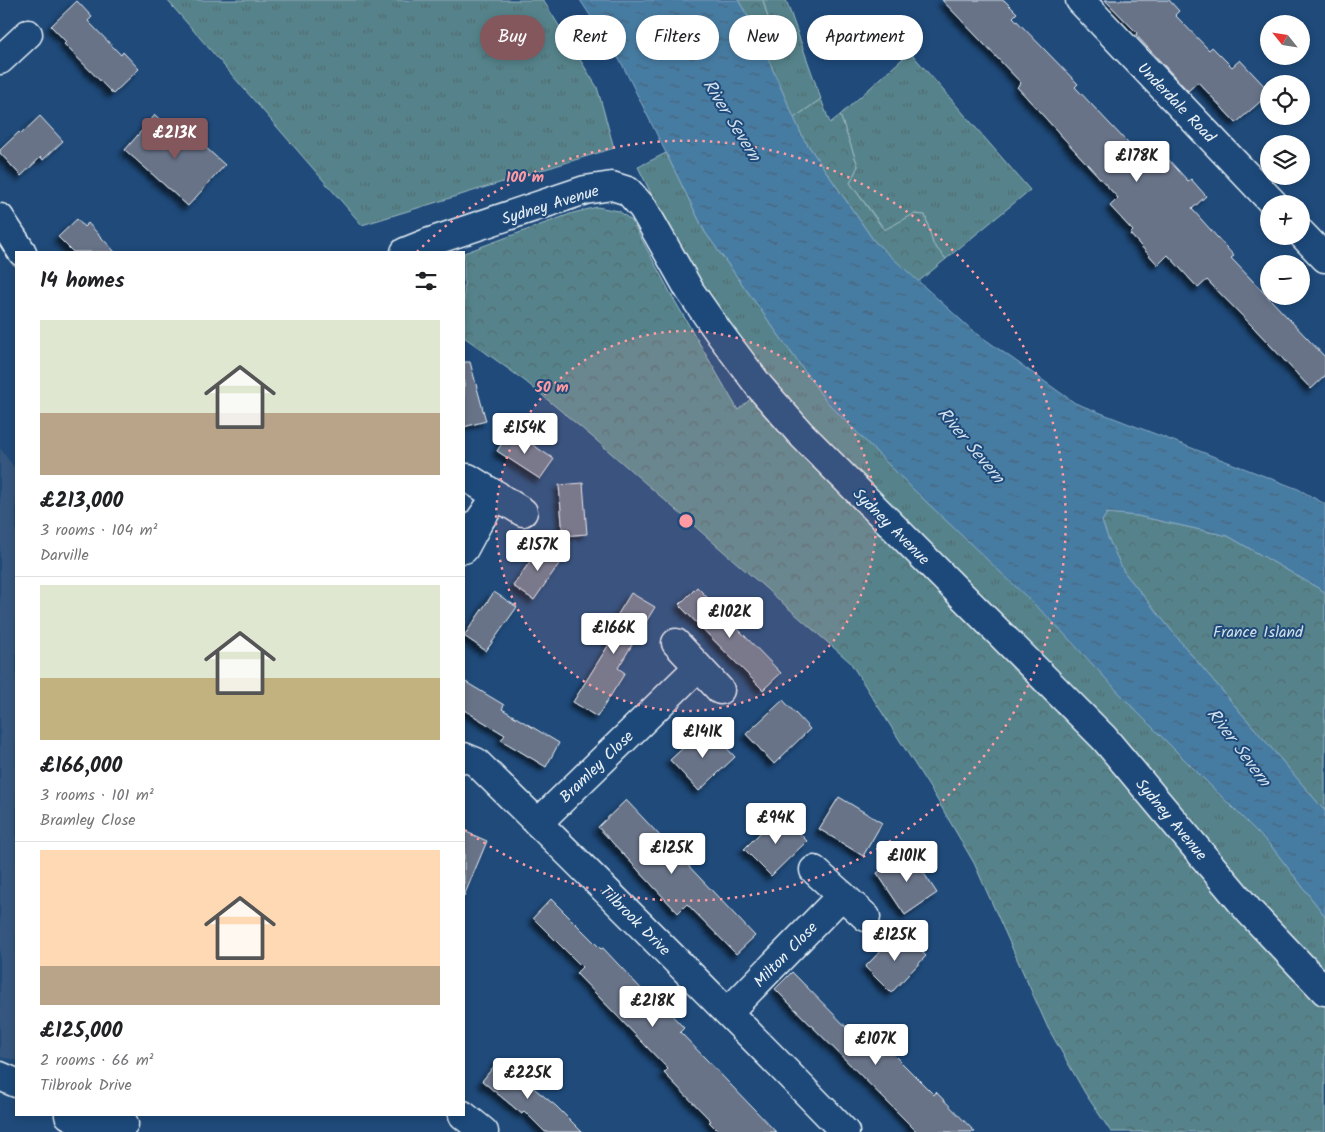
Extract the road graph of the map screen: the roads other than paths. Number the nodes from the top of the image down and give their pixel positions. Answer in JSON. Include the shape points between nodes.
{"nodes":[{"id":1,"x":1080,"y":0,"type":"edge"},
{"id":2,"x":28,"y":34,"type":"dead end"},
{"id":3,"x":0,"y":60,"type":"edge"},
{"id":4,"x":1265,"y":195,"type":"edge"},
{"id":5,"x":0,"y":218,"type":"edge"},
{"id":6,"x":1310,"y":242,"type":"edge"},
{"id":7,"x":21,"y":251,"type":"edge"},
{"id":8,"x":408,"y":251,"type":"edge"},
{"id":9,"x":1325,"y":258,"type":"edge"},
{"id":10,"x":468,"y":478,"type":"dead end"},
{"id":11,"x":497,"y":496,"type":"junction"},
{"id":12,"x":522,"y":512,"type":"dead end"},
{"id":13,"x":465,"y":547,"type":"edge"},
{"id":14,"x":676,"y":644,"type":"dead end"},
{"id":15,"x":698,"y":667,"type":"junction"},
{"id":16,"x":720,"y":690,"type":"dead end"},
{"id":17,"x":465,"y":756,"type":"edge"},
{"id":18,"x":538,"y":823,"type":"junction"},
{"id":19,"x":814,"y":870,"type":"dead end"},
{"id":20,"x":842,"y":895,"type":"junction"},
{"id":21,"x":866,"y":917,"type":"dead end"},
{"id":22,"x":1325,"y":991,"type":"edge"},
{"id":23,"x":728,"y":1012,"type":"junction"},
{"id":24,"x":0,"y":1076,"type":"edge"},
{"id":25,"x":15,"y":1083,"type":"edge"},
{"id":26,"x":71,"y":1116,"type":"edge"},
{"id":27,"x":464,"y":1116,"type":"edge"},
{"id":28,"x":124,"y":1124,"type":"edge"},
{"id":29,"x":484,"y":1132,"type":"edge"},
{"id":30,"x":845,"y":1132,"type":"edge"}],
"edges":[{"from":1,"to":4,"type":"street","name":"Underdale Road"},
{"from":2,"to":3,"type":"street"},
{"from":5,"to":7,"type":"street"},
{"from":6,"to":9,"type":"street"},
{"from":8,"to":22,"type":"street","name":"Sydney Avenue","via":[[585,190],[612,186],[628,191],[643,208],[690,291],[720,334],[800,434],[1104,738],[1249,911]]},
{"from":10,"to":11,"type":"street"},
{"from":11,"to":12,"type":"street"},
{"from":11,"to":13,"type":"street"},
{"from":14,"to":15,"type":"street"},
{"from":15,"to":16,"type":"street"},
{"from":15,"to":18,"type":"street","name":"Bramley Close"},
{"from":17,"to":18,"type":"street","name":"Tilbrook Drive","via":[[476,762]]},
{"from":18,"to":23,"type":"street","name":"Tilbrook Drive"},
{"from":19,"to":20,"type":"street"},
{"from":20,"to":21,"type":"street"},
{"from":20,"to":23,"type":"street","name":"Milton Close"},
{"from":23,"to":30,"type":"street","name":"Tilbrook Drive"},
{"from":24,"to":25,"type":"street"},
{"from":26,"to":28,"type":"street","via":[[95,1124]]},
{"from":27,"to":29,"type":"street"}]}
